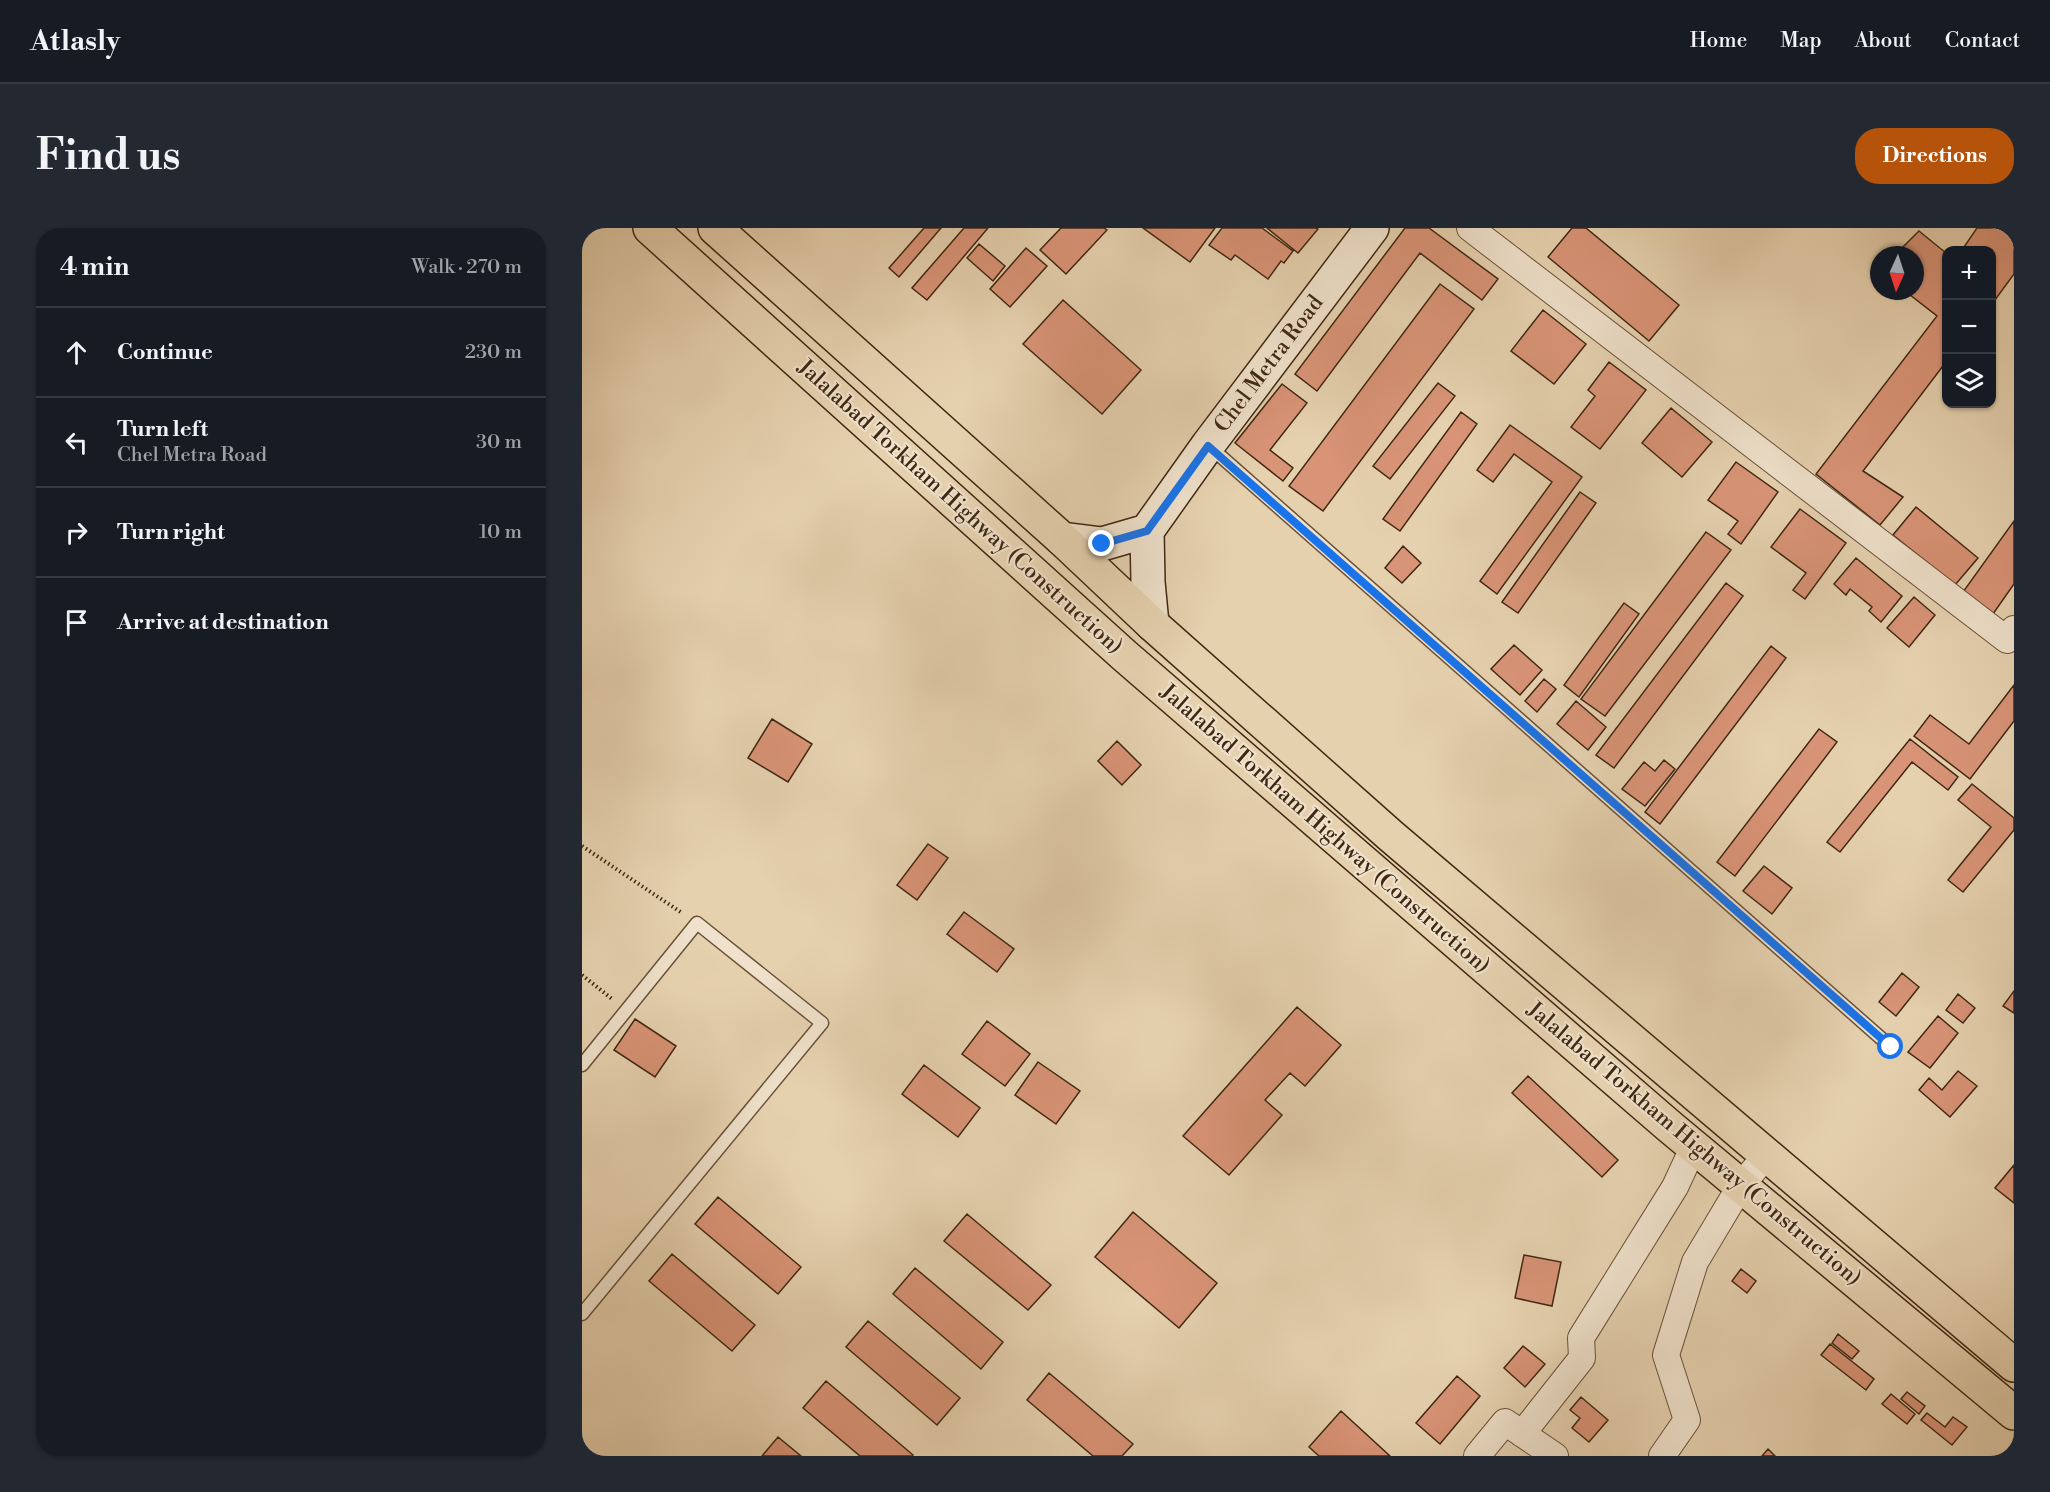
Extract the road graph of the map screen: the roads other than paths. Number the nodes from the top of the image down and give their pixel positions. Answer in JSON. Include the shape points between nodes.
{"nodes":[{"id":1,"x":650,"y":228,"type":"edge"},
{"id":2,"x":715,"y":228,"type":"edge"},
{"id":3,"x":1372,"y":228,"type":"edge"},
{"id":4,"x":1470,"y":228,"type":"edge"},
{"id":5,"x":1208,"y":446,"type":"junction"},
{"id":6,"x":1147,"y":531,"type":"junction"},
{"id":7,"x":1062,"y":539,"type":"junction"},
{"id":8,"x":1152,"y":624,"type":"junction"},
{"id":9,"x":2014,"y":629,"type":"edge"},
{"id":10,"x":1891,"y":1047,"type":"dead end"},
{"id":11,"x":582,"y":1065,"type":"edge"},
{"id":12,"x":1694,"y":1146,"type":"junction"},
{"id":13,"x":1766,"y":1156,"type":"junction"},
{"id":14,"x":1741,"y":1185,"type":"junction"},
{"id":15,"x":1927,"y":1292,"type":"junction"},
{"id":16,"x":582,"y":1314,"type":"edge"},
{"id":17,"x":1902,"y":1320,"type":"junction"},
{"id":18,"x":2014,"y":1365,"type":"edge"},
{"id":19,"x":2014,"y":1413,"type":"edge"},
{"id":20,"x":1522,"y":1434,"type":"junction"},
{"id":21,"x":1477,"y":1456,"type":"edge"},
{"id":22,"x":1554,"y":1456,"type":"edge"},
{"id":23,"x":1662,"y":1456,"type":"edge"}],
"edges":[{"from":1,"to":12,"type":"highway","name":"Jalalabad Torkham Highway (Construction)","via":[[1125,656]]},
{"from":2,"to":7,"type":"highway"},
{"from":3,"to":5,"type":"street","name":"Chel Metra Road"},
{"from":4,"to":9,"type":"street","via":[[2007,640]]},
{"from":5,"to":6,"type":"street","name":"Chel Metra Road"},
{"from":5,"to":10,"type":"lane"},
{"from":6,"to":7,"type":"street","via":[[1102,544]]},
{"from":6,"to":8,"type":"street"},
{"from":7,"to":8,"type":"highway"},
{"from":8,"to":13,"type":"highway","via":[[1391,836]]},
{"from":11,"to":16,"type":"lane","via":[[697,923],[822,1023]]},
{"from":12,"to":14,"type":"highway","name":"Jalalabad Torkham Highway (Construction)"},
{"from":12,"to":20,"type":"street","via":[[1675,1187],[1581,1338],[1582,1358]]},
{"from":13,"to":14,"type":"street"},
{"from":13,"to":15,"type":"highway"},
{"from":14,"to":17,"type":"highway","name":"Jalalabad Torkham Highway (Construction)"},
{"from":14,"to":23,"type":"street","via":[[1695,1262],[1666,1355],[1686,1420]]},
{"from":15,"to":17,"type":"highway"},
{"from":15,"to":18,"type":"highway"},
{"from":17,"to":19,"type":"highway","name":"Jalalabad Torkham Highway (Construction)"},
{"from":20,"to":21,"type":"street","via":[[1505,1422]]},
{"from":20,"to":22,"type":"street"}]}
